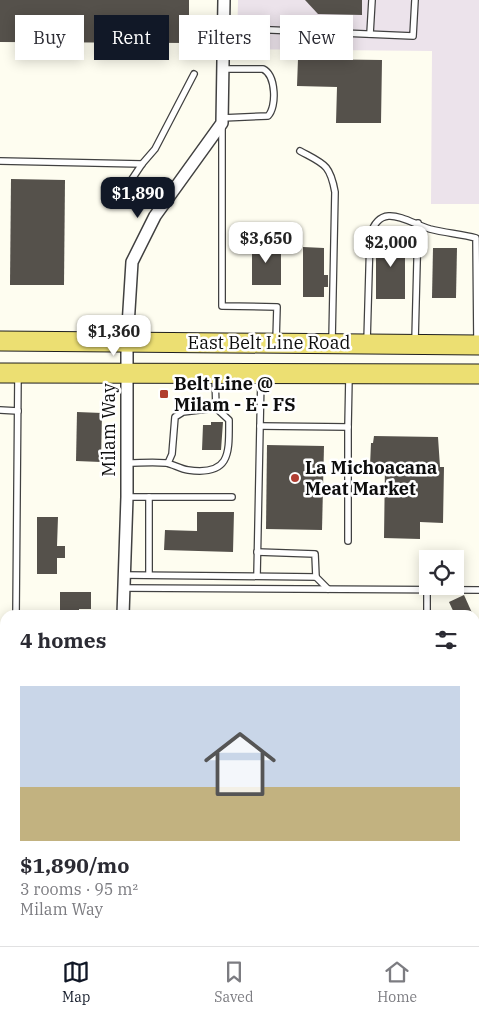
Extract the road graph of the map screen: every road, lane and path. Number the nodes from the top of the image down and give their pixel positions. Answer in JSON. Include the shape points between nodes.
{"nodes":[{"id":1,"x":224,"y":0,"type":"edge"},
{"id":2,"x":372,"y":0,"type":"edge"},
{"id":3,"x":415,"y":0,"type":"edge"},
{"id":4,"x":223,"y":15,"type":"edge"},
{"id":5,"x":270,"y":30,"type":"edge"},
{"id":6,"x":370,"y":34,"type":"junction"},
{"id":7,"x":223,"y":60,"type":"edge"},
{"id":8,"x":223,"y":69,"type":"junction"},
{"id":9,"x":194,"y":74,"type":"dead end"},
{"id":10,"x":222,"y":121,"type":"junction"},
{"id":11,"x":300,"y":151,"type":"dead end"},
{"id":12,"x":0,"y":161,"type":"edge"},
{"id":13,"x":142,"y":164,"type":"junction"},
{"id":14,"x":126,"y":188,"type":"dead end"},
{"id":15,"x":418,"y":223,"type":"junction"},
{"id":16,"x":478,"y":238,"type":"edge"},
{"id":17,"x":0,"y":341,"type":"edge"},
{"id":18,"x":127,"y":342,"type":"junction"},
{"id":19,"x":276,"y":343,"type":"junction"},
{"id":20,"x":332,"y":343,"type":"junction"},
{"id":21,"x":367,"y":344,"type":"junction"},
{"id":22,"x":414,"y":344,"type":"junction"},
{"id":23,"x":478,"y":345,"type":"edge"},
{"id":24,"x":127,"y":372,"type":"junction"},
{"id":25,"x":9,"y":373,"type":"edge"},
{"id":26,"x":215,"y":373,"type":"junction"},
{"id":27,"x":262,"y":373,"type":"junction"},
{"id":28,"x":349,"y":374,"type":"junction"},
{"id":29,"x":479,"y":374,"type":"edge"},
{"id":30,"x":216,"y":408,"type":"junction"},
{"id":31,"x":0,"y":410,"type":"edge"},
{"id":32,"x":18,"y":410,"type":"junction"},
{"id":33,"x":260,"y":426,"type":"junction"},
{"id":34,"x":348,"y":427,"type":"junction"},
{"id":35,"x":127,"y":462,"type":"junction"},
{"id":36,"x":168,"y":463,"type":"junction"},
{"id":37,"x":127,"y":497,"type":"junction"},
{"id":38,"x":149,"y":497,"type":"junction"},
{"id":39,"x":232,"y":497,"type":"dead end"},
{"id":40,"x":348,"y":541,"type":"dead end"},
{"id":41,"x":257,"y":552,"type":"junction"},
{"id":42,"x":124,"y":575,"type":"junction"},
{"id":43,"x":149,"y":575,"type":"junction"},
{"id":44,"x":257,"y":576,"type":"junction"},
{"id":45,"x":316,"y":577,"type":"junction"},
{"id":46,"x":124,"y":588,"type":"junction"},
{"id":47,"x":328,"y":589,"type":"junction"},
{"id":48,"x":419,"y":590,"type":"edge"},
{"id":49,"x":464,"y":590,"type":"edge"},
{"id":50,"x":479,"y":590,"type":"edge"},
{"id":51,"x":427,"y":595,"type":"edge"},
{"id":52,"x":16,"y":610,"type":"edge"},
{"id":53,"x":123,"y":610,"type":"edge"},
{"id":54,"x":427,"y":610,"type":"edge"}],
"edges":[{"from":1,"to":4,"type":"street"},
{"from":2,"to":6,"type":"lane"},
{"from":3,"to":6,"type":"lane","via":[[414,36]]},
{"from":5,"to":6,"type":"lane"},
{"from":7,"to":8,"type":"street"},
{"from":8,"to":10,"type":"street"},
{"from":8,"to":10,"type":"lane","via":[[263,69],[270,75],[273,85],[272,110],[268,116]]},
{"from":9,"to":13,"type":"lane","via":[[155,149]]},
{"from":10,"to":18,"type":"street","name":"Milam Way","via":[[142,238],[132,262]]},
{"from":10,"to":19,"type":"lane","via":[[222,306],[277,307]]},
{"from":11,"to":20,"type":"lane","via":[[326,164],[332,173],[335,192]]},
{"from":12,"to":13,"type":"lane"},
{"from":13,"to":14,"type":"lane"},
{"from":15,"to":16,"type":"lane"},
{"from":15,"to":21,"type":"lane","via":[[393,215],[381,217],[373,224]]},
{"from":15,"to":22,"type":"lane"},
{"from":16,"to":23,"type":"lane"},
{"from":17,"to":18,"type":"main road","name":"East Belt Line Road"},
{"from":18,"to":19,"type":"main road","name":"East Belt Line Road"},
{"from":18,"to":24,"type":"street","name":"Milam Way"},
{"from":19,"to":20,"type":"main road","name":"East Belt Line Road"},
{"from":20,"to":21,"type":"main road","name":"East Belt Line Road"},
{"from":21,"to":22,"type":"main road","name":"East Belt Line Road"},
{"from":22,"to":23,"type":"main road","name":"East Belt Line Road"},
{"from":24,"to":25,"type":"main road","name":"East Belt Line Road"},
{"from":24,"to":26,"type":"main road","name":"East Belt Line Road"},
{"from":24,"to":35,"type":"street","name":"Milam Way"},
{"from":25,"to":32,"type":"lane"},
{"from":26,"to":27,"type":"main road","name":"East Belt Line Road"},
{"from":26,"to":30,"type":"lane"},
{"from":27,"to":28,"type":"main road","name":"East Belt Line Road"},
{"from":27,"to":33,"type":"lane"},
{"from":28,"to":29,"type":"main road","name":"East Belt Line Road"},
{"from":28,"to":34,"type":"lane"},
{"from":30,"to":36,"type":"lane","via":[[183,412],[175,417],[172,454]]},
{"from":30,"to":36,"type":"lane","via":[[229,420],[229,452],[224,462],[217,467],[189,470]]},
{"from":31,"to":32,"type":"lane"},
{"from":32,"to":52,"type":"lane"},
{"from":33,"to":34,"type":"lane"},
{"from":33,"to":41,"type":"lane"},
{"from":34,"to":40,"type":"lane"},
{"from":35,"to":36,"type":"lane"},
{"from":35,"to":37,"type":"street","name":"Milam Way"},
{"from":37,"to":38,"type":"lane"},
{"from":37,"to":42,"type":"street","name":"Milam Way"},
{"from":38,"to":39,"type":"lane"},
{"from":38,"to":43,"type":"lane"},
{"from":41,"to":44,"type":"lane"},
{"from":41,"to":45,"type":"lane","via":[[315,554]]},
{"from":42,"to":43,"type":"lane"},
{"from":42,"to":46,"type":"street","name":"Milam Way"},
{"from":43,"to":44,"type":"lane"},
{"from":44,"to":45,"type":"lane"},
{"from":45,"to":47,"type":"lane"},
{"from":46,"to":47,"type":"lane"},
{"from":46,"to":53,"type":"street","name":"Milam Way"},
{"from":47,"to":48,"type":"lane"},
{"from":49,"to":50,"type":"lane"},
{"from":51,"to":54,"type":"lane"}]}
